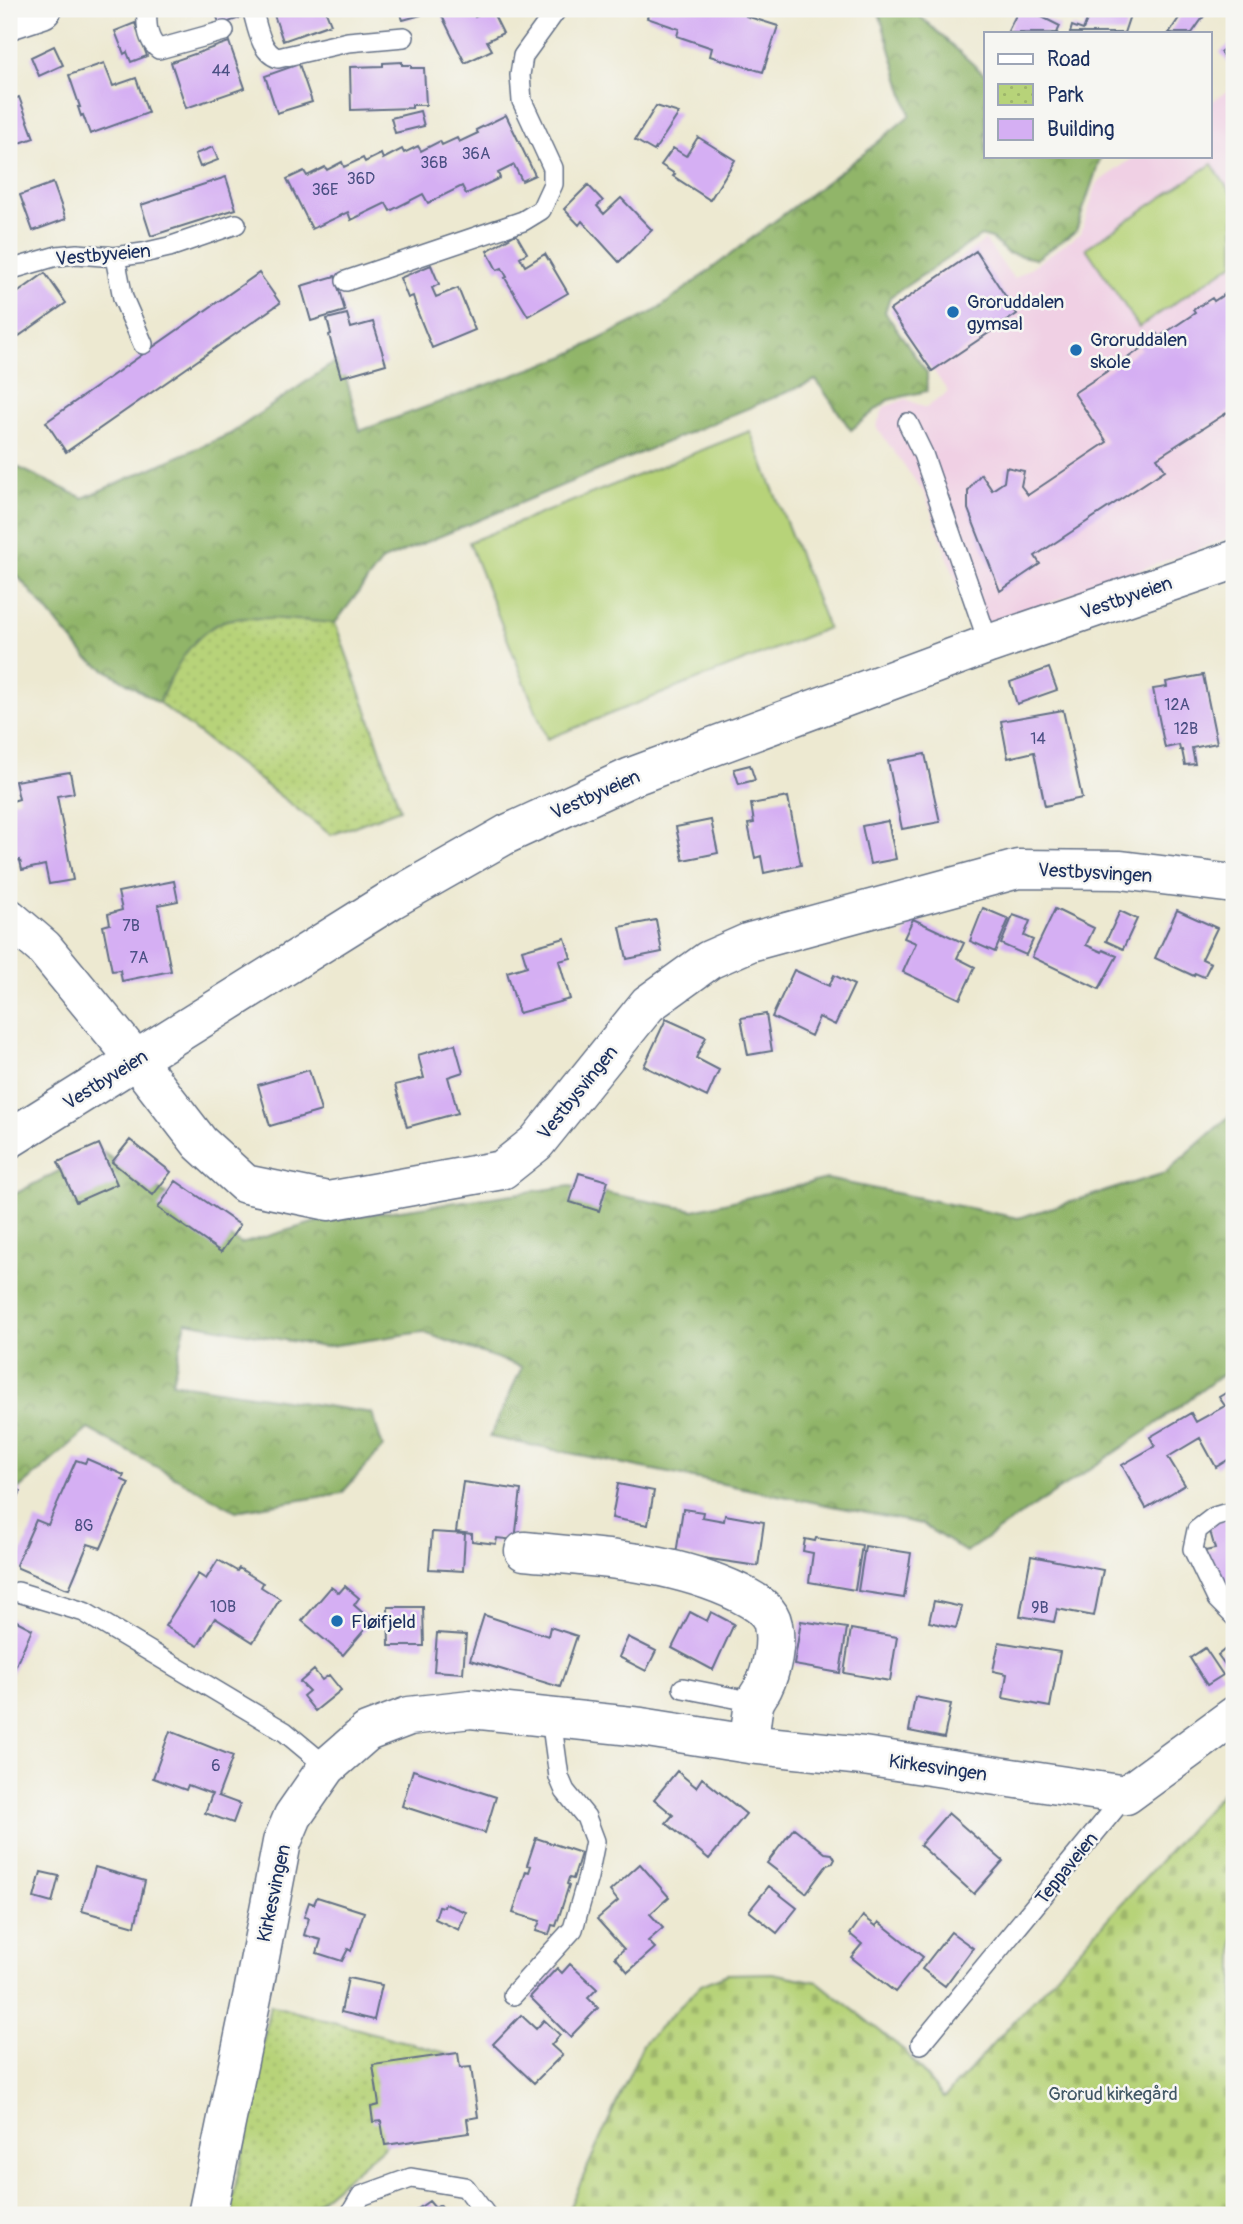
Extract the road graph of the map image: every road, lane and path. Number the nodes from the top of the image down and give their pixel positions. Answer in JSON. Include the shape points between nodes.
{"nodes":[{"id":1,"x":42,"y":9,"type":"edge"},
{"id":2,"x":147,"y":9,"type":"edge"},
{"id":3,"x":252,"y":9,"type":"edge"},
{"id":4,"x":557,"y":9,"type":"edge"},
{"id":5,"x":9,"y":20,"type":"edge"},
{"id":6,"x":224,"y":31,"type":"dead end"},
{"id":7,"x":404,"y":37,"type":"dead end"},
{"id":8,"x":236,"y":224,"type":"dead end"},
{"id":9,"x":115,"y":257,"type":"junction"},
{"id":10,"x":9,"y":270,"type":"edge"},
{"id":11,"x":346,"y":281,"type":"dead end"},
{"id":12,"x":143,"y":344,"type":"dead end"},
{"id":13,"x":908,"y":423,"type":"dead end"},
{"id":14,"x":1234,"y":560,"type":"edge"},
{"id":15,"x":989,"y":644,"type":"junction"},
{"id":16,"x":1234,"y":884,"type":"edge"},
{"id":17,"x":9,"y":918,"type":"edge"},
{"id":18,"x":136,"y":1060,"type":"junction"},
{"id":19,"x":9,"y":1139,"type":"edge"},
{"id":20,"x":1234,"y":1511,"type":"edge"},
{"id":21,"x":524,"y":1551,"type":"dead end"},
{"id":22,"x":18,"y":1592,"type":"dead end"},
{"id":23,"x":1234,"y":1616,"type":"edge"},
{"id":24,"x":683,"y":1688,"type":"dead end"},
{"id":25,"x":755,"y":1702,"type":"junction"},
{"id":26,"x":1234,"y":1716,"type":"edge"},
{"id":27,"x":551,"y":1718,"type":"junction"},
{"id":28,"x":749,"y":1744,"type":"junction"},
{"id":29,"x":327,"y":1767,"type":"junction"},
{"id":30,"x":1126,"y":1795,"type":"junction"},
{"id":31,"x":513,"y":1995,"type":"dead end"},
{"id":32,"x":921,"y":2044,"type":"dead end"},
{"id":33,"x":207,"y":2215,"type":"edge"},
{"id":34,"x":350,"y":2215,"type":"edge"},
{"id":35,"x":486,"y":2215,"type":"edge"}],
"edges":[{"from":1,"to":5,"type":"street"},
{"from":2,"to":6,"type":"lane","via":[[150,39],[159,49]]},
{"from":3,"to":7,"type":"lane","via":[[266,51],[278,58],[348,42]]},
{"from":4,"to":11,"type":"lane","via":[[523,56],[520,75],[522,100],[553,168],[553,184],[541,210],[523,221]]},
{"from":8,"to":9,"type":"lane","name":"Vestbyveien","via":[[169,247]]},
{"from":9,"to":10,"type":"lane","name":"Vestbyveien","via":[[57,256]]},
{"from":9,"to":12,"type":"lane","via":[[122,298]]},
{"from":13,"to":15,"type":"lane"},
{"from":14,"to":15,"type":"street","name":"Vestbyveien"},
{"from":15,"to":18,"type":"street","name":"Vestbyveien","via":[[631,777],[507,834],[391,900]]},
{"from":16,"to":18,"type":"street","name":"Vestbysvingen","via":[[1121,870],[1018,869],[750,942],[709,960],[648,1004],[536,1143],[502,1170],[328,1201],[245,1184],[200,1143]]},
{"from":17,"to":18,"type":"street","name":"Vestbysvingen","via":[[44,948]]},
{"from":18,"to":19,"type":"street","name":"Vestbyveien"},
{"from":20,"to":23,"type":"lane","via":[[1214,1517],[1197,1530],[1193,1549],[1217,1599]]},
{"from":21,"to":25,"type":"street","via":[[670,1568],[711,1580],[752,1600],[769,1614],[774,1625],[774,1651]]},
{"from":22,"to":29,"type":"lane","via":[[84,1612],[285,1732]]},
{"from":24,"to":25,"type":"lane"},
{"from":25,"to":28,"type":"street"},
{"from":26,"to":30,"type":"street","name":"Teppaveien"},
{"from":27,"to":28,"type":"street","name":"Kirkesvingen"},
{"from":27,"to":29,"type":"street","name":"Kirkesvingen","via":[[471,1709],[409,1716],[368,1732]]},
{"from":27,"to":31,"type":"lane","via":[[559,1777],[586,1816],[595,1841],[573,1929]]},
{"from":28,"to":30,"type":"street","name":"Kirkesvingen"},
{"from":29,"to":33,"type":"street","name":"Kirkesvingen","via":[[293,1816],[282,1842]]},
{"from":30,"to":32,"type":"lane","name":"Teppaveien"},
{"from":34,"to":35,"type":"lane","via":[[361,2196],[411,2178],[465,2188]]}]}
